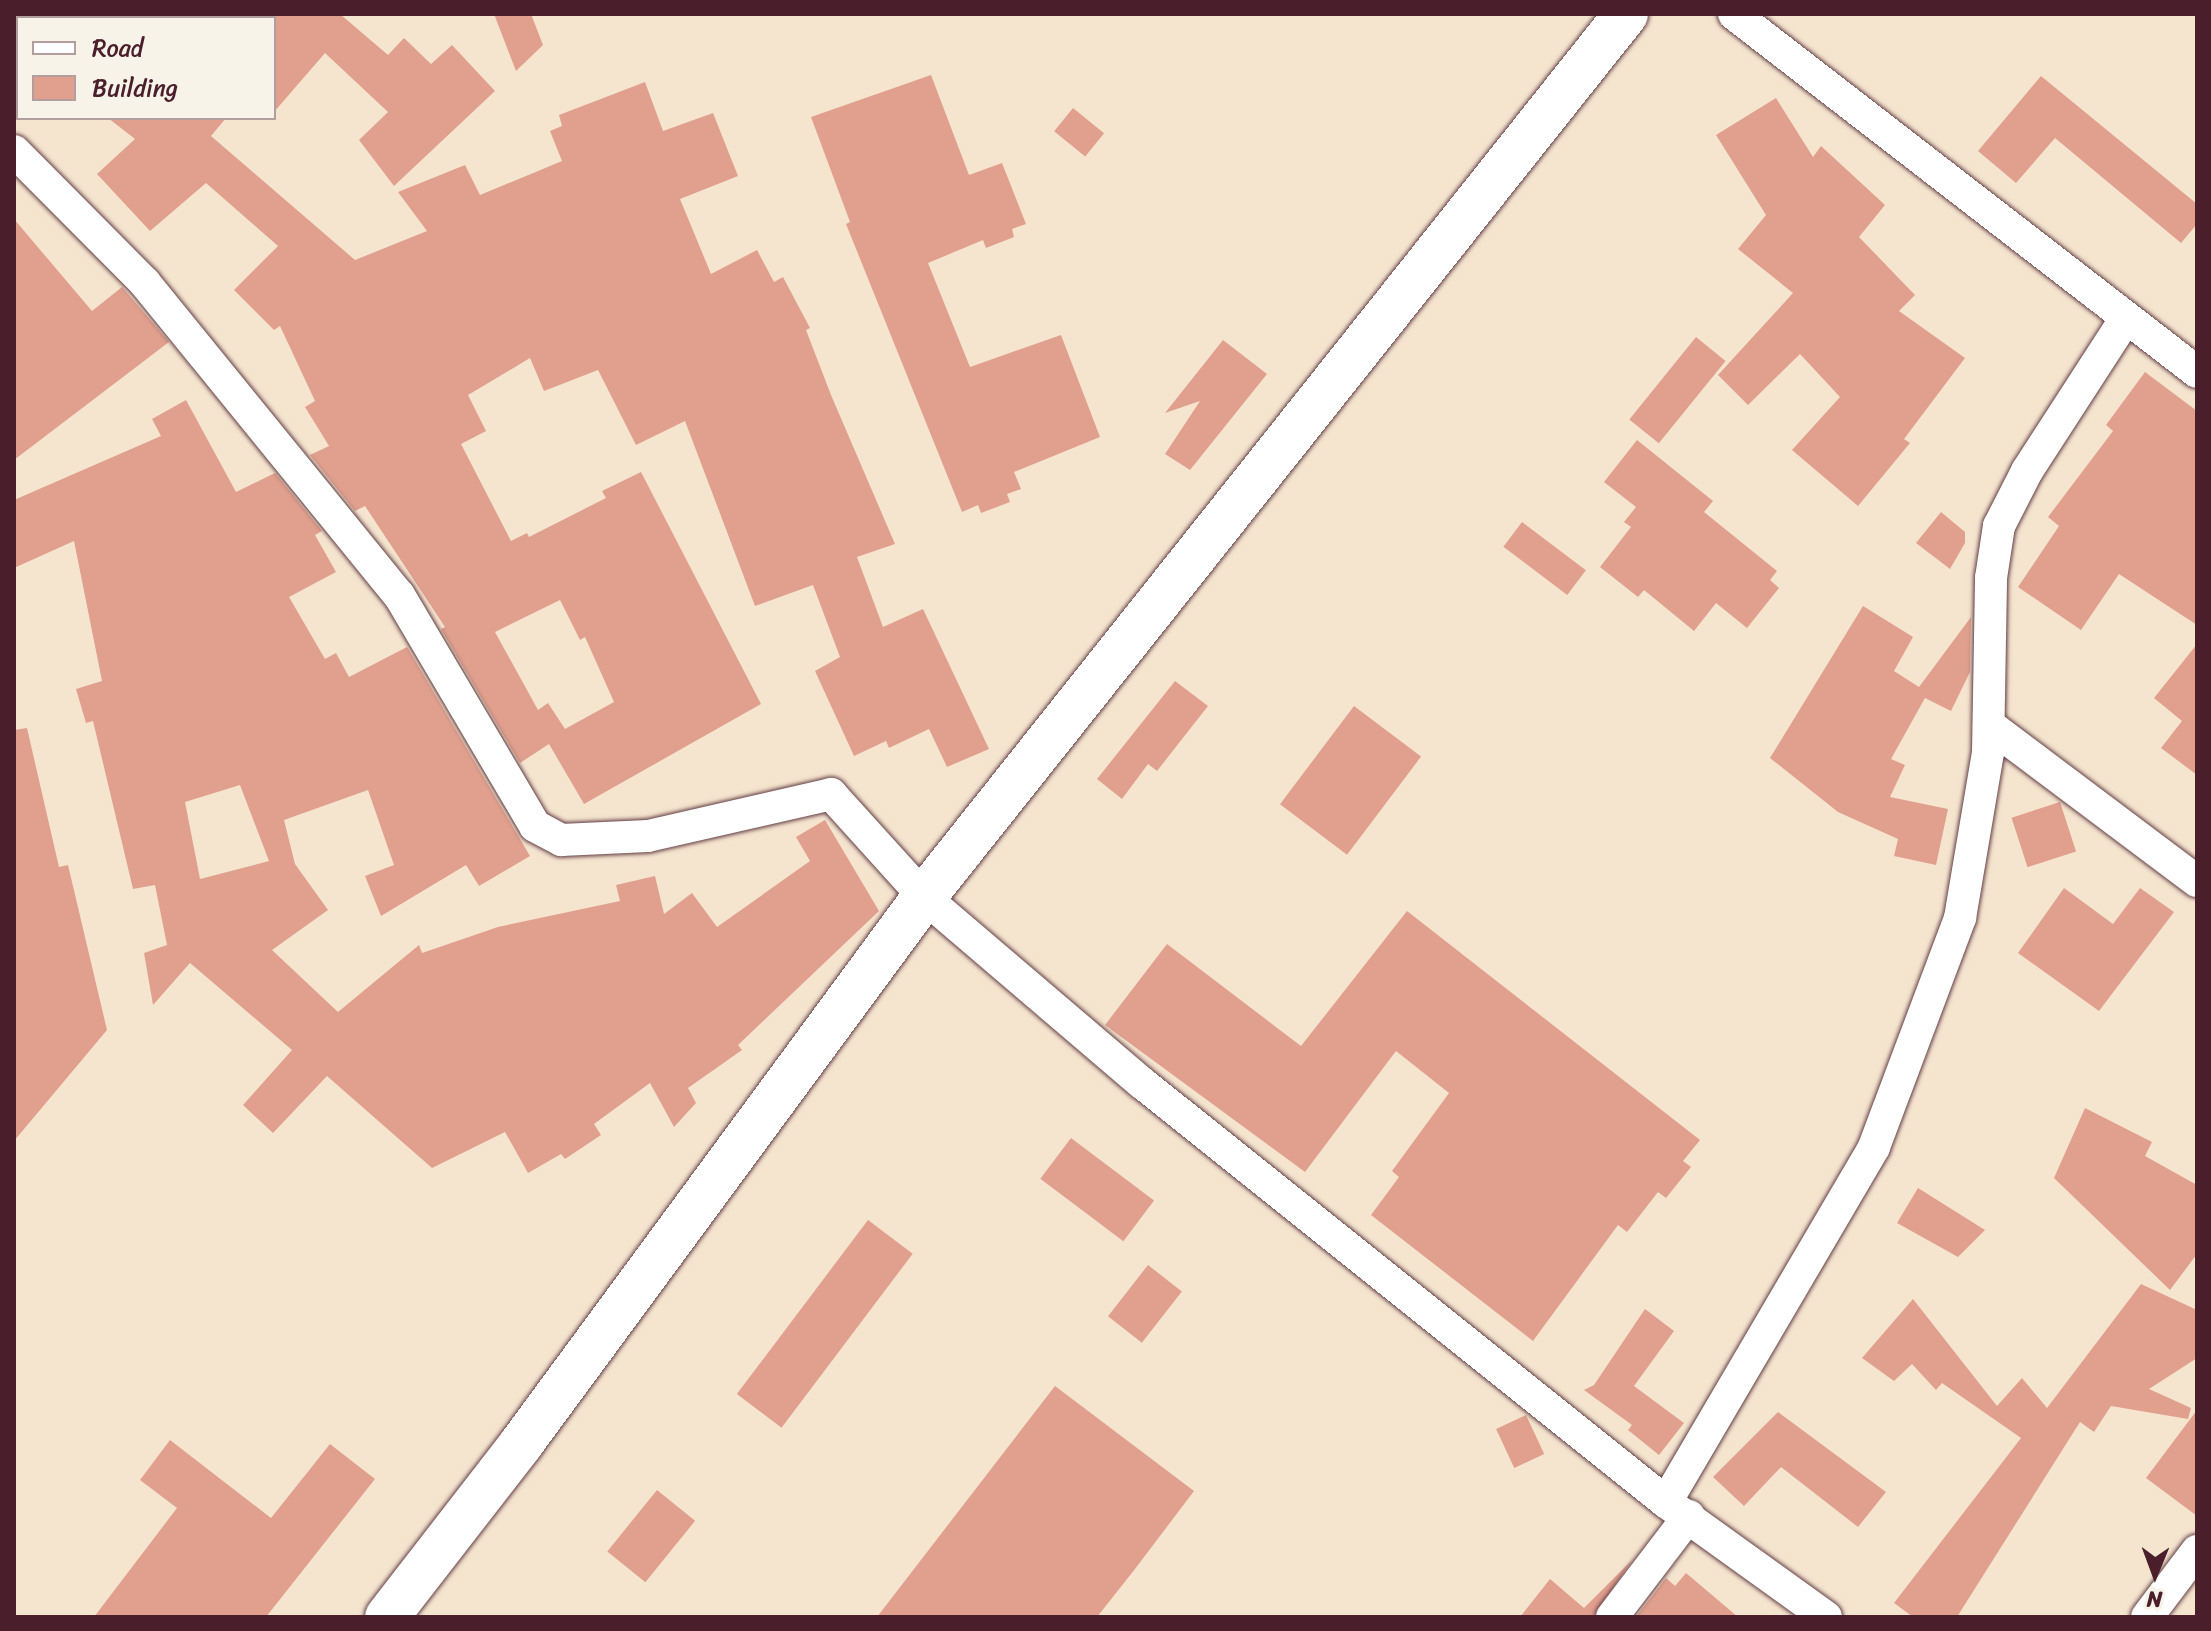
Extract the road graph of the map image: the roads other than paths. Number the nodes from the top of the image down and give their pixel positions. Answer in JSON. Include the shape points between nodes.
{"nodes":[{"id":1,"x":1626,"y":14,"type":"edge"},
{"id":2,"x":1734,"y":14,"type":"edge"},
{"id":3,"x":20,"y":170,"type":"edge"},
{"id":4,"x":2126,"y":318,"type":"junction"},
{"id":5,"x":2197,"y":372,"type":"edge"},
{"id":6,"x":1989,"y":725,"type":"junction"},
{"id":7,"x":2197,"y":881,"type":"edge"},
{"id":8,"x":924,"y":897,"type":"junction"},
{"id":9,"x":1677,"y":1509,"type":"junction"},
{"id":10,"x":2197,"y":1551,"type":"edge"},
{"id":11,"x":387,"y":1617,"type":"edge"},
{"id":12,"x":1612,"y":1617,"type":"edge"},
{"id":13,"x":1826,"y":1617,"type":"edge"},
{"id":14,"x":2147,"y":1617,"type":"edge"}],
"edges":[{"from":1,"to":8,"type":"street"},
{"from":2,"to":4,"type":"street"},
{"from":3,"to":8,"type":"street","via":[[145,283],[399,595],[535,826],[561,840],[648,836],[831,794]]},
{"from":4,"to":5,"type":"street"},
{"from":4,"to":6,"type":"street","via":[[2027,471],[1999,526],[1991,578]]},
{"from":6,"to":7,"type":"street"},
{"from":6,"to":9,"type":"street","via":[[1960,918],[1874,1147]]},
{"from":8,"to":9,"type":"street","via":[[1142,1083]]},
{"from":8,"to":11,"type":"street"},
{"from":9,"to":12,"type":"street"},
{"from":9,"to":13,"type":"street"},
{"from":10,"to":14,"type":"street"}]}
